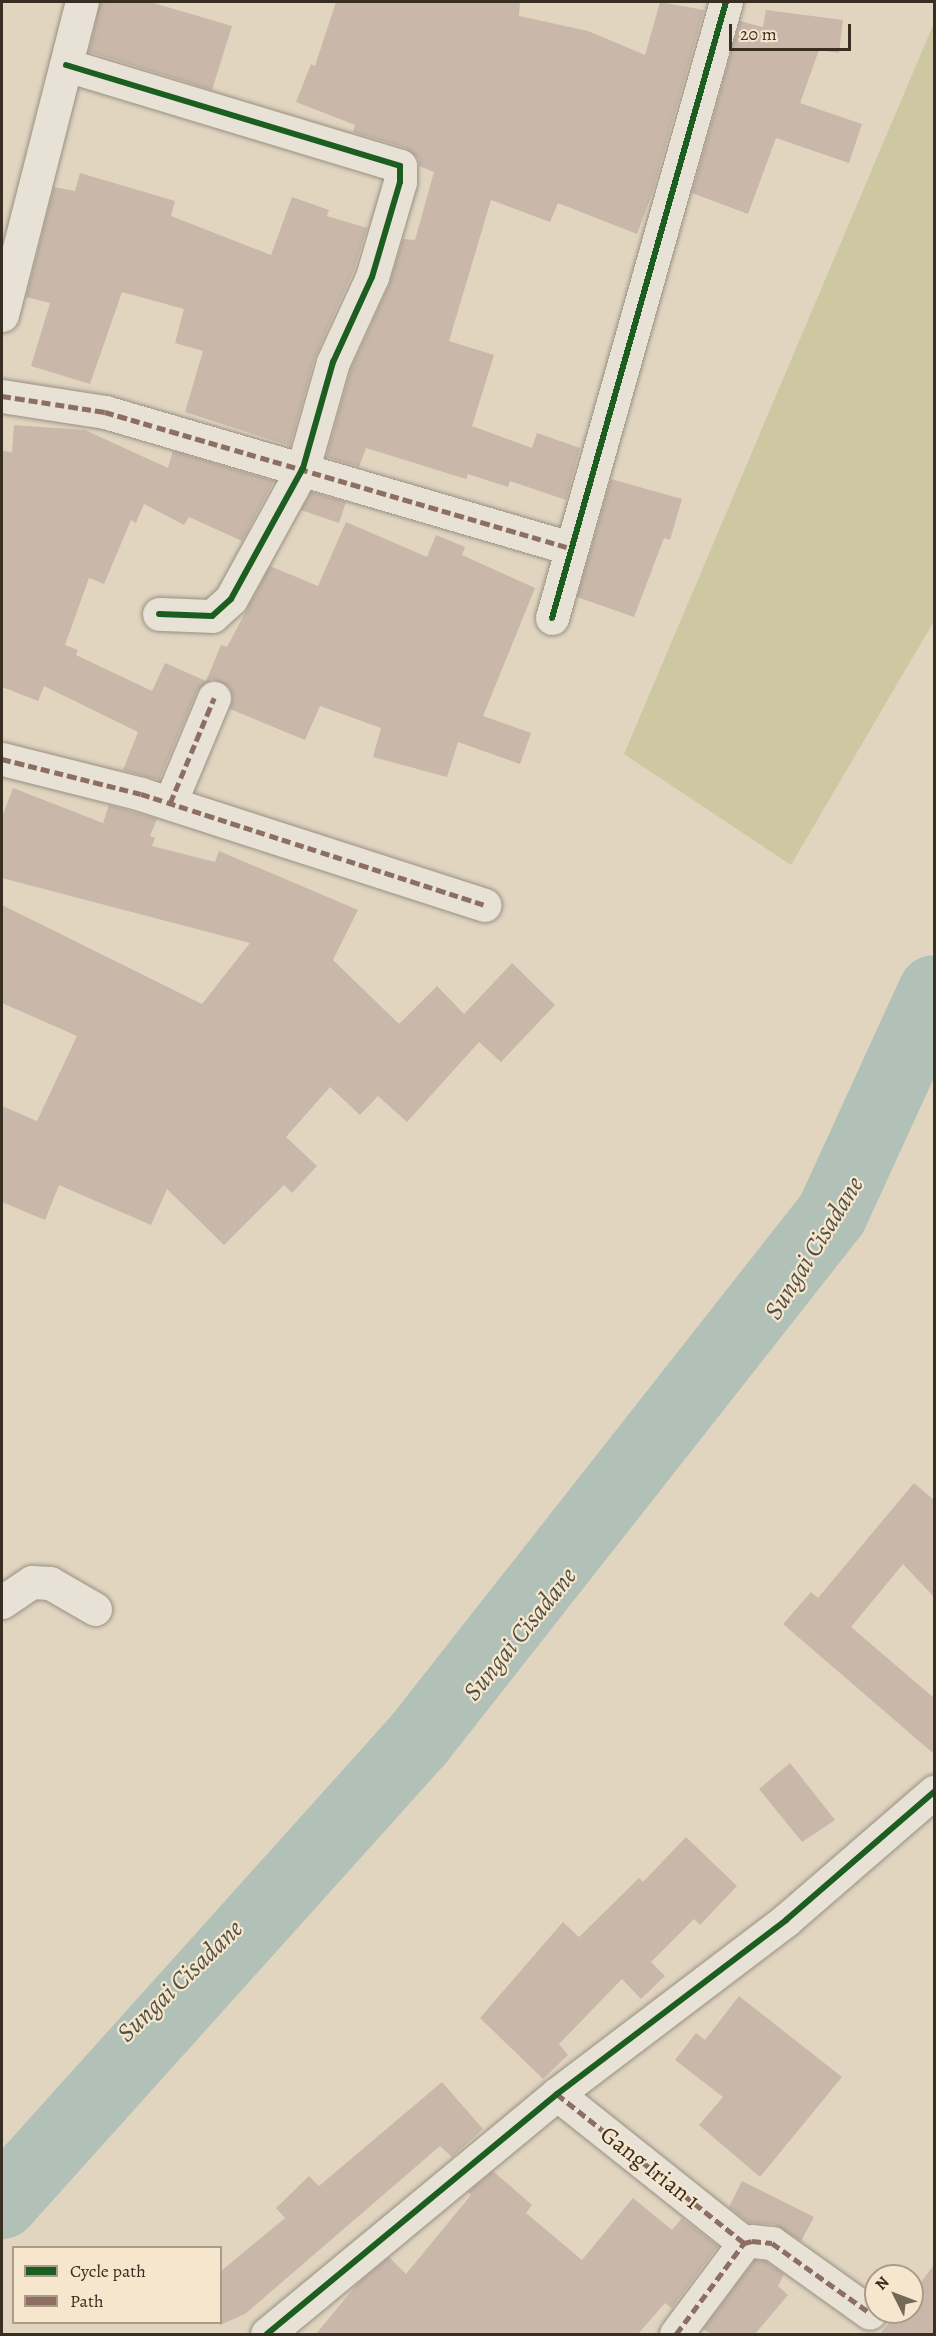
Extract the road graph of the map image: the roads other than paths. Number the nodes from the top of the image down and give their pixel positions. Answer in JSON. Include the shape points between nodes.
{"nodes":[{"id":1,"x":82,"y":2,"type":"edge"},
{"id":2,"x":726,"y":2,"type":"edge"},
{"id":3,"x":66,"y":65,"type":"junction"},
{"id":4,"x":2,"y":315,"type":"edge"},
{"id":5,"x":2,"y":396,"type":"edge"},
{"id":6,"x":303,"y":468,"type":"junction"},
{"id":7,"x":570,"y":548,"type":"junction"},
{"id":8,"x":159,"y":614,"type":"dead end"},
{"id":9,"x":552,"y":618,"type":"dead end"},
{"id":10,"x":214,"y":698,"type":"dead end"},
{"id":11,"x":2,"y":759,"type":"edge"},
{"id":12,"x":170,"y":802,"type":"junction"},
{"id":13,"x":485,"y":905,"type":"dead end"},
{"id":14,"x":2,"y":1602,"type":"edge"},
{"id":15,"x":95,"y":1609,"type":"dead end"},
{"id":16,"x":934,"y":1792,"type":"edge"},
{"id":17,"x":557,"y":2094,"type":"junction"},
{"id":18,"x":744,"y":2242,"type":"junction"},
{"id":19,"x":864,"y":2309,"type":"edge"},
{"id":20,"x":267,"y":2334,"type":"edge"},
{"id":21,"x":676,"y":2334,"type":"edge"}],
"edges":[{"from":1,"to":3,"type":"street"},
{"from":2,"to":7,"type":"street"},
{"from":3,"to":4,"type":"street"},
{"from":3,"to":6,"type":"street","via":[[400,166],[400,182],[372,277],[333,362]]},
{"from":5,"to":6,"type":"street","via":[[105,412]]},
{"from":6,"to":7,"type":"street"},
{"from":6,"to":8,"type":"street","via":[[231,599],[212,616]]},
{"from":7,"to":9,"type":"street"},
{"from":10,"to":12,"type":"street"},
{"from":11,"to":12,"type":"street"},
{"from":12,"to":13,"type":"street"},
{"from":14,"to":15,"type":"street","via":[[32,1582],[50,1583]]},
{"from":16,"to":17,"type":"street","via":[[786,1920]]},
{"from":17,"to":18,"type":"street","name":"Gang Irian 1"},
{"from":17,"to":20,"type":"street"},
{"from":18,"to":19,"type":"street","via":[[772,2243]]},
{"from":18,"to":21,"type":"street"}]}
